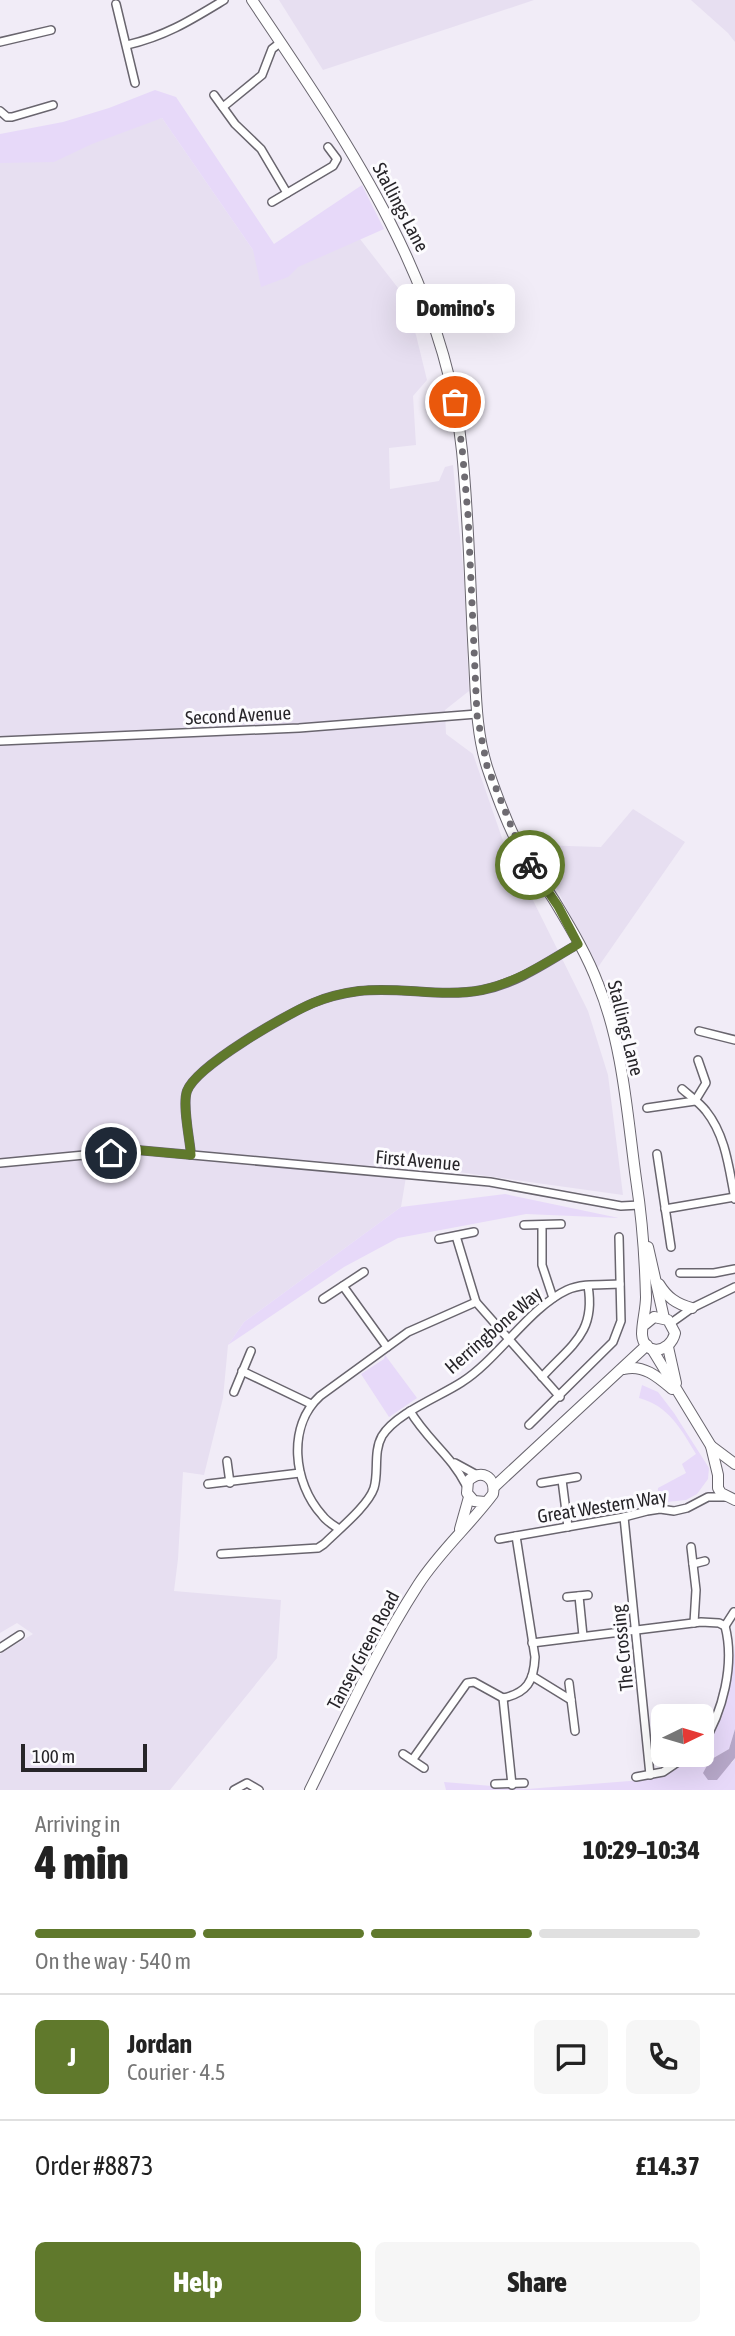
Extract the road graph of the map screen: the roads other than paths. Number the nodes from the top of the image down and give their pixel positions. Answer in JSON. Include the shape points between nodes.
{"nodes":[{"id":1,"x":224,"y":0,"type":"edge"},
{"id":2,"x":253,"y":0,"type":"edge"},
{"id":3,"x":116,"y":4,"type":"dead end"},
{"id":4,"x":51,"y":30,"type":"dead end"},
{"id":5,"x":37,"y":33,"type":"junction"},
{"id":6,"x":0,"y":42,"type":"edge"},
{"id":7,"x":281,"y":42,"type":"junction"},
{"id":8,"x":40,"y":43,"type":"dead end"},
{"id":9,"x":127,"y":45,"type":"junction"},
{"id":10,"x":135,"y":83,"type":"dead end"},
{"id":11,"x":214,"y":95,"type":"dead end"},
{"id":12,"x":53,"y":105,"type":"dead end"},
{"id":13,"x":223,"y":107,"type":"junction"},
{"id":14,"x":0,"y":111,"type":"edge"},
{"id":15,"x":328,"y":147,"type":"dead end"},
{"id":16,"x":287,"y":193,"type":"junction"},
{"id":17,"x":272,"y":202,"type":"dead end"},
{"id":18,"x":477,"y":715,"type":"junction"},
{"id":19,"x":0,"y":741,"type":"edge"},
{"id":20,"x":578,"y":944,"type":"junction"},
{"id":21,"x":699,"y":1031,"type":"dead end"},
{"id":22,"x":735,"y":1040,"type":"edge"},
{"id":23,"x":698,"y":1060,"type":"dead end"},
{"id":24,"x":682,"y":1089,"type":"dead end"},
{"id":25,"x":695,"y":1101,"type":"junction"},
{"id":26,"x":648,"y":1108,"type":"dead end"},
{"id":27,"x":657,"y":1154,"type":"dead end"},
{"id":28,"x":191,"y":1155,"type":"junction"},
{"id":29,"x":0,"y":1163,"type":"edge"},
{"id":30,"x":732,"y":1165,"type":"edge"},
{"id":31,"x":735,"y":1198,"type":"edge"},
{"id":32,"x":640,"y":1205,"type":"junction"},
{"id":33,"x":665,"y":1209,"type":"junction"},
{"id":34,"x":642,"y":1220,"type":"junction"},
{"id":35,"x":561,"y":1224,"type":"dead end"},
{"id":36,"x":524,"y":1225,"type":"dead end"},
{"id":37,"x":542,"y":1225,"type":"junction"},
{"id":38,"x":474,"y":1232,"type":"dead end"},
{"id":39,"x":456,"y":1236,"type":"junction"},
{"id":40,"x":619,"y":1237,"type":"dead end"},
{"id":41,"x":439,"y":1239,"type":"dead end"},
{"id":42,"x":671,"y":1247,"type":"dead end"},
{"id":43,"x":735,"y":1269,"type":"edge"},
{"id":44,"x":363,"y":1272,"type":"dead end"},
{"id":45,"x":680,"y":1273,"type":"dead end"},
{"id":46,"x":655,"y":1277,"type":"junction"},
{"id":47,"x":620,"y":1284,"type":"junction"},
{"id":48,"x":343,"y":1286,"type":"junction"},
{"id":49,"x":588,"y":1286,"type":"junction"},
{"id":50,"x":735,"y":1287,"type":"edge"},
{"id":51,"x":553,"y":1298,"type":"junction"},
{"id":52,"x":323,"y":1299,"type":"dead end"},
{"id":53,"x":476,"y":1302,"type":"junction"},
{"id":54,"x":692,"y":1308,"type":"junction"},
{"id":55,"x":667,"y":1320,"type":"junction"},
{"id":56,"x":643,"y":1326,"type":"junction"},
{"id":57,"x":508,"y":1340,"type":"junction"},
{"id":58,"x":387,"y":1347,"type":"junction"},
{"id":59,"x":649,"y":1347,"type":"junction"},
{"id":60,"x":668,"y":1347,"type":"junction"},
{"id":61,"x":251,"y":1350,"type":"dead end"},
{"id":62,"x":623,"y":1370,"type":"junction"},
{"id":63,"x":242,"y":1371,"type":"junction"},
{"id":64,"x":542,"y":1377,"type":"junction"},
{"id":65,"x":234,"y":1392,"type":"dead end"},
{"id":66,"x":678,"y":1393,"type":"junction"},
{"id":67,"x":560,"y":1396,"type":"junction"},
{"id":68,"x":311,"y":1404,"type":"junction"},
{"id":69,"x":410,"y":1411,"type":"junction"},
{"id":70,"x":529,"y":1425,"type":"dead end"},
{"id":71,"x":711,"y":1446,"type":"junction"},
{"id":72,"x":227,"y":1461,"type":"dead end"},
{"id":73,"x":454,"y":1463,"type":"junction"},
{"id":74,"x":735,"y":1464,"type":"edge"},
{"id":75,"x":511,"y":1469,"type":"junction"},
{"id":76,"x":300,"y":1473,"type":"junction"},
{"id":77,"x":482,"y":1475,"type":"junction"},
{"id":78,"x":577,"y":1477,"type":"dead end"},
{"id":79,"x":717,"y":1478,"type":"junction"},
{"id":80,"x":562,"y":1480,"type":"junction"},
{"id":81,"x":230,"y":1483,"type":"junction"},
{"id":82,"x":541,"y":1483,"type":"dead end"},
{"id":83,"x":208,"y":1484,"type":"dead end"},
{"id":84,"x":466,"y":1485,"type":"junction"},
{"id":85,"x":494,"y":1487,"type":"junction"},
{"id":86,"x":469,"y":1497,"type":"junction"},
{"id":87,"x":708,"y":1497,"type":"junction"},
{"id":88,"x":732,"y":1498,"type":"edge"},
{"id":89,"x":485,"y":1502,"type":"junction"},
{"id":90,"x":624,"y":1517,"type":"junction"},
{"id":91,"x":568,"y":1527,"type":"junction"},
{"id":92,"x":339,"y":1529,"type":"junction"},
{"id":93,"x":458,"y":1533,"type":"junction"},
{"id":94,"x":516,"y":1536,"type":"junction"},
{"id":95,"x":499,"y":1539,"type":"dead end"},
{"id":96,"x":691,"y":1547,"type":"dead end"},
{"id":97,"x":221,"y":1554,"type":"dead end"},
{"id":98,"x":705,"y":1562,"type":"dead end"},
{"id":99,"x":694,"y":1564,"type":"junction"},
{"id":100,"x":567,"y":1597,"type":"dead end"},
{"id":101,"x":734,"y":1612,"type":"edge"},
{"id":102,"x":694,"y":1623,"type":"junction"},
{"id":103,"x":726,"y":1626,"type":"junction"},
{"id":104,"x":637,"y":1630,"type":"junction"},
{"id":105,"x":20,"y":1635,"type":"dead end"},
{"id":106,"x":583,"y":1636,"type":"junction"},
{"id":107,"x":532,"y":1643,"type":"junction"},
{"id":108,"x":0,"y":1648,"type":"edge"},
{"id":109,"x":531,"y":1676,"type":"junction"},
{"id":110,"x":569,"y":1684,"type":"dead end"},
{"id":111,"x":503,"y":1698,"type":"junction"},
{"id":112,"x":571,"y":1700,"type":"junction"},
{"id":113,"x":714,"y":1723,"type":"edge"},
{"id":114,"x":575,"y":1731,"type":"dead end"},
{"id":115,"x":403,"y":1754,"type":"dead end"},
{"id":116,"x":413,"y":1759,"type":"junction"},
{"id":117,"x":424,"y":1768,"type":"dead end"},
{"id":118,"x":669,"y":1768,"type":"edge"},
{"id":119,"x":650,"y":1775,"type":"junction"},
{"id":120,"x":636,"y":1777,"type":"dead end"},
{"id":121,"x":524,"y":1783,"type":"dead end"},
{"id":122,"x":495,"y":1784,"type":"dead end"},
{"id":123,"x":512,"y":1785,"type":"junction"},
{"id":124,"x":234,"y":1790,"type":"edge"},
{"id":125,"x":259,"y":1790,"type":"edge"},
{"id":126,"x":310,"y":1790,"type":"edge"}],
"edges":[{"from":1,"to":9,"type":"street","via":[[175,30]]},
{"from":2,"to":7,"type":"main road","name":"Stallings Lane"},
{"from":3,"to":9,"type":"street"},
{"from":4,"to":5,"type":"street"},
{"from":5,"to":6,"type":"street"},
{"from":5,"to":8,"type":"street"},
{"from":7,"to":13,"type":"street","via":[[272,50],[262,75]]},
{"from":7,"to":18,"type":"main road","name":"Stallings Lane","via":[[335,126],[412,264],[438,338],[462,447]]},
{"from":9,"to":10,"type":"street"},
{"from":11,"to":13,"type":"street"},
{"from":12,"to":14,"type":"street","via":[[12,117]]},
{"from":13,"to":16,"type":"street","via":[[261,149]]},
{"from":15,"to":16,"type":"street","via":[[337,159],[333,166]]},
{"from":16,"to":17,"type":"street"},
{"from":18,"to":19,"type":"street","name":"Second Avenue"},
{"from":18,"to":20,"type":"main road","name":"Stallings Lane","via":[[487,766],[520,848]]},
{"from":20,"to":28,"type":"street","via":[[515,980],[491,988],[454,993],[359,991],[290,1013],[191,1084],[186,1096]]},
{"from":20,"to":32,"type":"main road","name":"Stallings Lane","via":[[598,983],[618,1054]]},
{"from":21,"to":22,"type":"street"},
{"from":23,"to":25,"type":"street","via":[[706,1083]]},
{"from":24,"to":25,"type":"street"},
{"from":25,"to":26,"type":"street"},
{"from":25,"to":30,"type":"street","via":[[717,1128]]},
{"from":27,"to":33,"type":"street"},
{"from":28,"to":29,"type":"street","name":"First Avenue","via":[[137,1150]]},
{"from":28,"to":32,"type":"street","name":"First Avenue","via":[[490,1182],[621,1206]]},
{"from":30,"to":31,"type":"street"},
{"from":31,"to":33,"type":"street"},
{"from":32,"to":34,"type":"main road","name":"Stallings Lane"},
{"from":33,"to":42,"type":"street"},
{"from":34,"to":46,"type":"main road"},
{"from":34,"to":56,"type":"main road"},
{"from":35,"to":37,"type":"street"},
{"from":36,"to":37,"type":"street"},
{"from":37,"to":51,"type":"street","via":[[542,1265]]},
{"from":38,"to":39,"type":"street"},
{"from":39,"to":41,"type":"street"},
{"from":39,"to":53,"type":"street"},
{"from":40,"to":47,"type":"street"},
{"from":43,"to":45,"type":"street"},
{"from":44,"to":48,"type":"street"},
{"from":46,"to":54,"type":"main road","via":[[666,1296]]},
{"from":46,"to":55,"type":"main road"},
{"from":47,"to":49,"type":"street","name":"Herringbone Way"},
{"from":47,"to":67,"type":"street","via":[[621,1321],[612,1342]]},
{"from":48,"to":52,"type":"street"},
{"from":48,"to":58,"type":"street"},
{"from":49,"to":51,"type":"street","name":"Herringbone Way"},
{"from":49,"to":64,"type":"street","via":[[591,1305],[583,1332]]},
{"from":50,"to":54,"type":"street"},
{"from":51,"to":57,"type":"street","name":"Herringbone Way"},
{"from":53,"to":57,"type":"street"},
{"from":53,"to":58,"type":"street","via":[[408,1332]]},
{"from":54,"to":55,"type":"street"},
{"from":55,"to":56,"type":"main road","via":[[654,1317]]},
{"from":55,"to":60,"type":"main road","via":[[674,1338]]},
{"from":56,"to":59,"type":"main road","via":[[642,1336]]},
{"from":57,"to":64,"type":"street"},
{"from":57,"to":69,"type":"street","name":"Herringbone Way","via":[[463,1381]]},
{"from":58,"to":68,"type":"street"},
{"from":59,"to":60,"type":"main road"},
{"from":59,"to":62,"type":"main road","name":"Tansey Green Road"},
{"from":59,"to":66,"type":"main road"},
{"from":60,"to":66,"type":"main road"},
{"from":61,"to":63,"type":"street"},
{"from":62,"to":66,"type":"main road","via":[[643,1369]]},
{"from":62,"to":75,"type":"main road","name":"Tansey Green Road"},
{"from":63,"to":65,"type":"street"},
{"from":63,"to":68,"type":"street"},
{"from":64,"to":67,"type":"street"},
{"from":66,"to":71,"type":"main road"},
{"from":67,"to":70,"type":"street"},
{"from":68,"to":76,"type":"street","via":[[298,1443]]},
{"from":69,"to":73,"type":"street"},
{"from":69,"to":92,"type":"street","name":"Herringbone Way","via":[[382,1436],[375,1486]]},
{"from":71,"to":74,"type":"main road"},
{"from":71,"to":79,"type":"main road"},
{"from":72,"to":81,"type":"street"},
{"from":73,"to":77,"type":"street"},
{"from":73,"to":84,"type":"street"},
{"from":74,"to":79,"type":"main road","via":[[722,1469]]},
{"from":75,"to":77,"type":"main road","name":"Tansey Green Road"},
{"from":75,"to":85,"type":"main road","name":"Tansey Green Road"},
{"from":76,"to":81,"type":"street"},
{"from":76,"to":92,"type":"street","via":[[318,1510]]},
{"from":77,"to":84,"type":"main road","name":"Tansey Green Road","via":[[472,1477]]},
{"from":77,"to":85,"type":"main road"},
{"from":78,"to":80,"type":"street"},
{"from":79,"to":87,"type":"street"},
{"from":79,"to":88,"type":"main road","via":[[721,1493]]},
{"from":80,"to":82,"type":"street"},
{"from":80,"to":91,"type":"street"},
{"from":81,"to":83,"type":"street"},
{"from":84,"to":86,"type":"main road"},
{"from":85,"to":89,"type":"main road","name":"Tansey Green Road"},
{"from":86,"to":89,"type":"main road"},
{"from":86,"to":93,"type":"main road","name":"Tansey Green Road"},
{"from":87,"to":88,"type":"street"},
{"from":87,"to":90,"type":"street","name":"Great Western Way","via":[[687,1508]]},
{"from":89,"to":93,"type":"main road","name":"Tansey Green Road"},
{"from":90,"to":91,"type":"street","name":"Great Western Way"},
{"from":90,"to":104,"type":"street","name":"The Crossing"},
{"from":91,"to":94,"type":"street","name":"Great Western Way"},
{"from":92,"to":97,"type":"street","name":"Herringbone Way","via":[[318,1548]]},
{"from":93,"to":126,"type":"main road","name":"Tansey Green Road","via":[[419,1584],[377,1656]]},
{"from":94,"to":95,"type":"street","name":"Great Western Way"},
{"from":94,"to":107,"type":"street"},
{"from":96,"to":99,"type":"street"},
{"from":98,"to":99,"type":"street"},
{"from":99,"to":102,"type":"street"},
{"from":100,"to":106,"type":"street","via":[[583,1595]]},
{"from":101,"to":103,"type":"street"},
{"from":102,"to":103,"type":"street"},
{"from":102,"to":104,"type":"street"},
{"from":103,"to":113,"type":"street","via":[[730,1652]]},
{"from":104,"to":106,"type":"street"},
{"from":104,"to":119,"type":"street","name":"The Crossing"},
{"from":105,"to":108,"type":"street"},
{"from":106,"to":107,"type":"street"},
{"from":107,"to":109,"type":"street"},
{"from":109,"to":111,"type":"street","via":[[520,1694]]},
{"from":109,"to":112,"type":"street"},
{"from":110,"to":112,"type":"street"},
{"from":111,"to":116,"type":"street","via":[[474,1682],[467,1683]]},
{"from":111,"to":123,"type":"street"},
{"from":112,"to":114,"type":"street"},
{"from":115,"to":116,"type":"street"},
{"from":116,"to":117,"type":"street"},
{"from":118,"to":119,"type":"street"},
{"from":119,"to":120,"type":"street"},
{"from":121,"to":123,"type":"street"},
{"from":122,"to":123,"type":"street"},
{"from":124,"to":125,"type":"street","via":[[247,1783]]}]}
